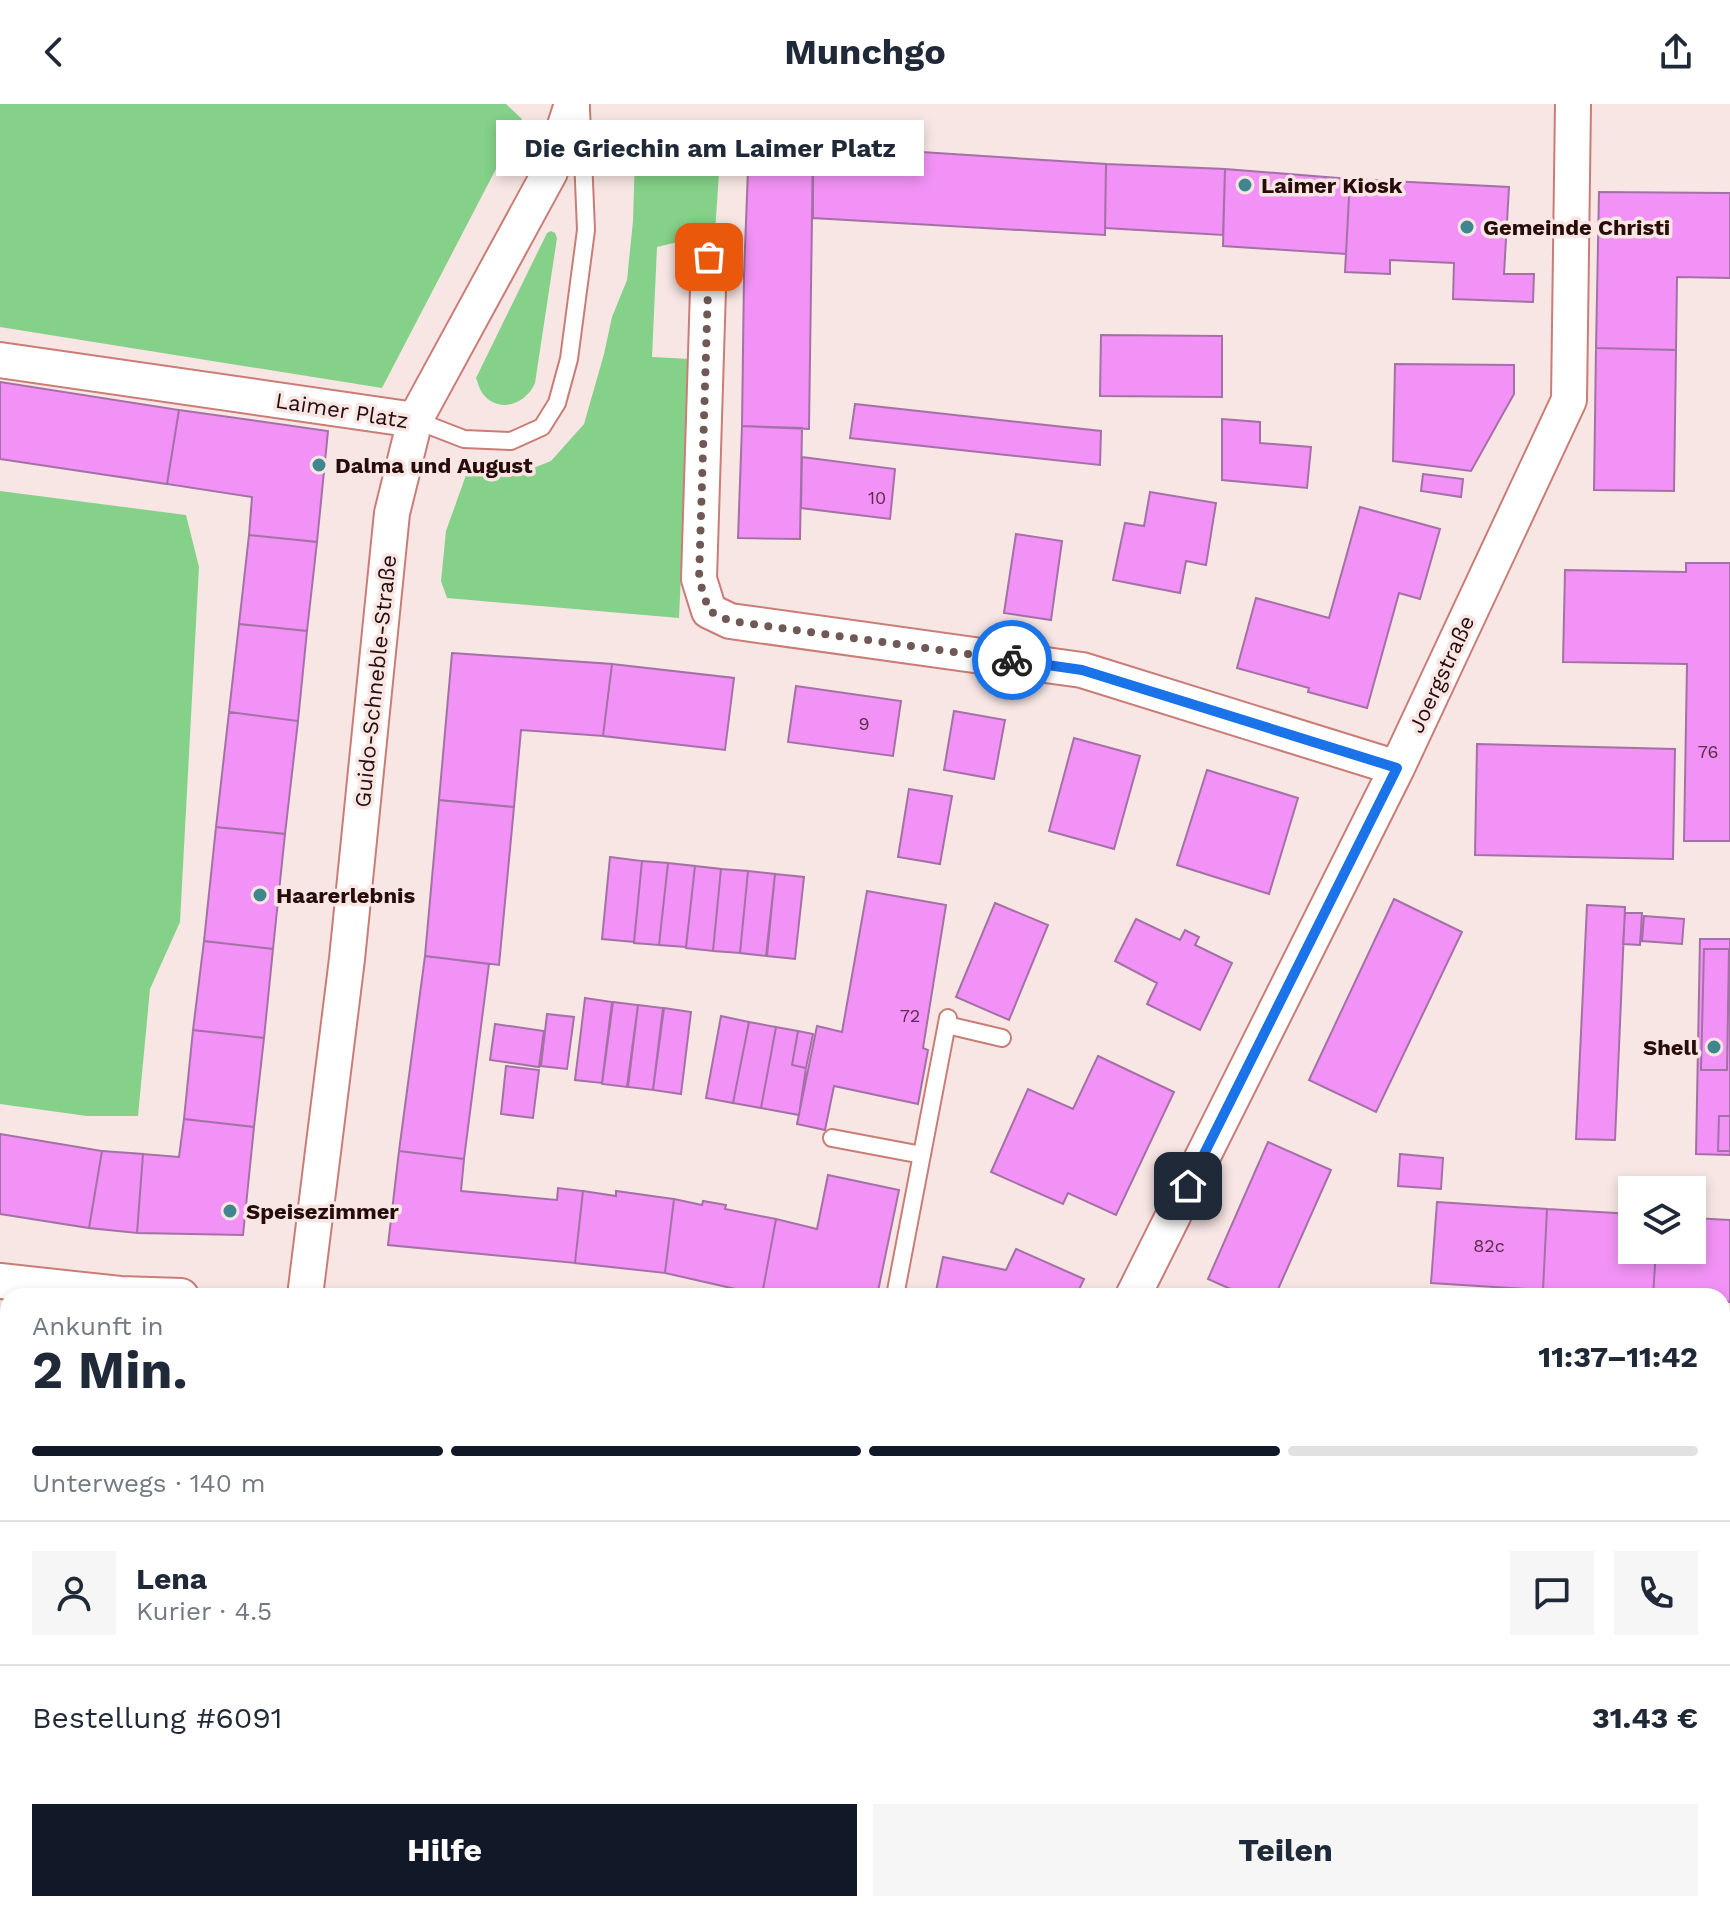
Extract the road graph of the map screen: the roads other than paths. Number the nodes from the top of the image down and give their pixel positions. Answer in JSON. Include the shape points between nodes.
{"nodes":[{"id":1,"x":572,"y":104,"type":"edge"},
{"id":2,"x":581,"y":104,"type":"edge"},
{"id":3,"x":1573,"y":104,"type":"edge"},
{"id":4,"x":709,"y":257,"type":"dead end"},
{"id":5,"x":0,"y":360,"type":"edge"},
{"id":6,"x":415,"y":420,"type":"junction"},
{"id":7,"x":1397,"y":768,"type":"junction"},
{"id":8,"x":1002,"y":1038,"type":"dead end"},
{"id":9,"x":832,"y":1138,"type":"dead end"},
{"id":10,"x":922,"y":1155,"type":"junction"},
{"id":11,"x":0,"y":1281,"type":"edge"},
{"id":12,"x":65,"y":1288,"type":"edge"},
{"id":13,"x":306,"y":1288,"type":"edge"},
{"id":14,"x":897,"y":1288,"type":"edge"},
{"id":15,"x":1137,"y":1288,"type":"edge"}],
"edges":[{"from":1,"to":6,"type":"street","name":"Guido-Schneble-Straße","via":[[550,172]]},
{"from":2,"to":6,"type":"lane","name":"Laimer Platz","via":[[586,230],[569,359],[557,403],[542,427],[511,441],[464,439]]},
{"from":3,"to":7,"type":"street","name":"Joergstraße","via":[[1569,400]]},
{"from":4,"to":7,"type":"street","via":[[699,579],[709,611],[730,621],[1082,670]]},
{"from":5,"to":6,"type":"street","name":"Laimer Platz"},
{"from":6,"to":13,"type":"street","name":"Guido-Schneble-Straße","via":[[392,513],[347,959]]},
{"from":7,"to":15,"type":"street","name":"Joergstraße"},
{"from":8,"to":10,"type":"lane","via":[[947,1021]]},
{"from":9,"to":10,"type":"lane"},
{"from":10,"to":14,"type":"lane"},
{"from":11,"to":12,"type":"street"}]}
